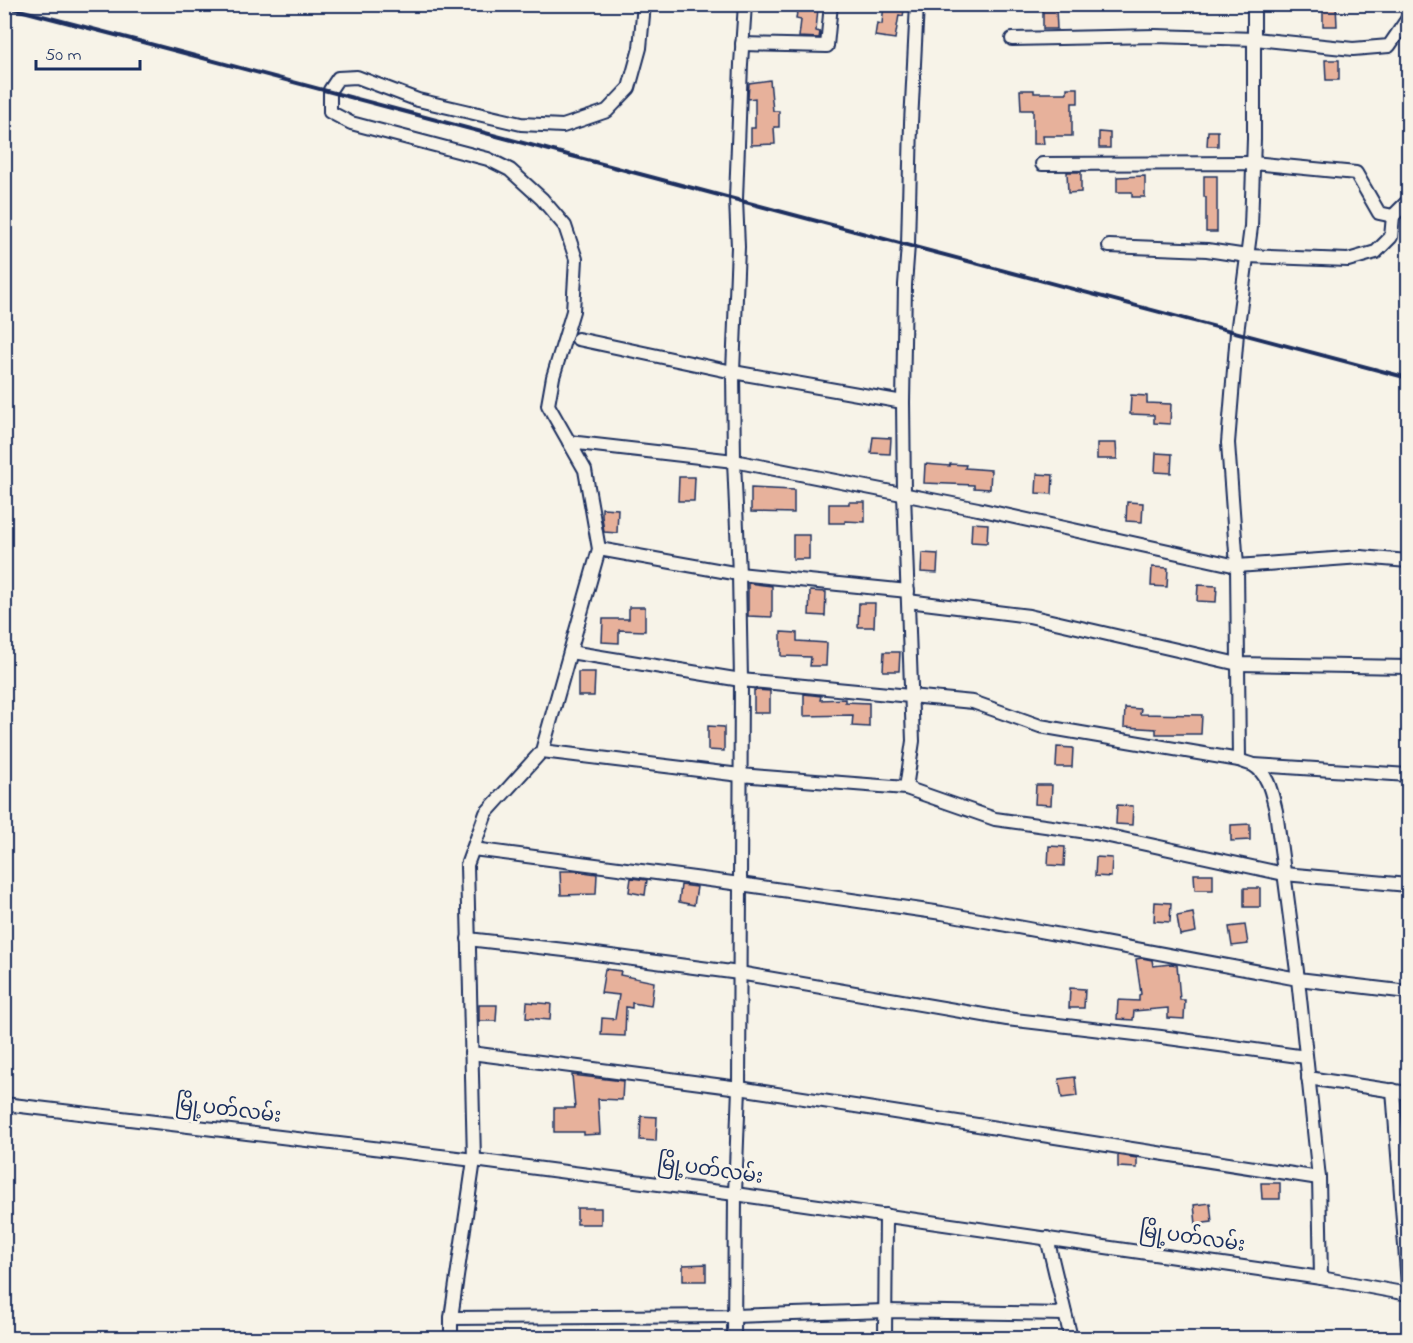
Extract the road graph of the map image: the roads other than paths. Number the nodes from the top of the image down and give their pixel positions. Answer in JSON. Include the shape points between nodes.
{"nodes":[{"id":1,"x":644,"y":4,"type":"edge"},
{"id":2,"x":745,"y":4,"type":"edge"},
{"id":3,"x":831,"y":4,"type":"edge"},
{"id":4,"x":917,"y":4,"type":"edge"},
{"id":5,"x":1254,"y":4,"type":"edge"},
{"id":6,"x":1408,"y":18,"type":"edge"},
{"id":7,"x":1012,"y":39,"type":"dead end"},
{"id":8,"x":1255,"y":39,"type":"junction"},
{"id":9,"x":742,"y":44,"type":"junction"},
{"id":10,"x":1253,"y":163,"type":"junction"},
{"id":11,"x":1042,"y":164,"type":"dead end"},
{"id":12,"x":1408,"y":201,"type":"edge"},
{"id":13,"x":1393,"y":216,"type":"junction"},
{"id":14,"x":1109,"y":246,"type":"dead end"},
{"id":15,"x":1247,"y":256,"type":"junction"},
{"id":16,"x":578,"y":339,"type":"dead end"},
{"id":17,"x":733,"y":372,"type":"junction"},
{"id":18,"x":903,"y":402,"type":"junction"},
{"id":19,"x":569,"y":442,"type":"junction"},
{"id":20,"x":734,"y":461,"type":"junction"},
{"id":21,"x":904,"y":494,"type":"junction"},
{"id":22,"x":599,"y":549,"type":"junction"},
{"id":23,"x":1408,"y":561,"type":"edge"},
{"id":24,"x":1237,"y":566,"type":"junction"},
{"id":25,"x":739,"y":574,"type":"junction"},
{"id":26,"x":908,"y":596,"type":"junction"},
{"id":27,"x":570,"y":652,"type":"junction"},
{"id":28,"x":1238,"y":664,"type":"junction"},
{"id":29,"x":1408,"y":667,"type":"edge"},
{"id":30,"x":741,"y":680,"type":"junction"},
{"id":31,"x":911,"y":696,"type":"junction"},
{"id":32,"x":542,"y":751,"type":"junction"},
{"id":33,"x":1239,"y":760,"type":"junction"},
{"id":34,"x":1254,"y":765,"type":"junction"},
{"id":35,"x":740,"y":775,"type":"junction"},
{"id":36,"x":1408,"y":775,"type":"edge"},
{"id":37,"x":906,"y":788,"type":"junction"},
{"id":38,"x":473,"y":849,"type":"junction"},
{"id":39,"x":1284,"y":874,"type":"junction"},
{"id":40,"x":740,"y":884,"type":"junction"},
{"id":41,"x":1408,"y":885,"type":"edge"},
{"id":42,"x":468,"y":939,"type":"junction"},
{"id":43,"x":739,"y":973,"type":"junction"},
{"id":44,"x":1298,"y":979,"type":"junction"},
{"id":45,"x":1408,"y":992,"type":"edge"},
{"id":46,"x":471,"y":1053,"type":"junction"},
{"id":47,"x":1306,"y":1057,"type":"junction"},
{"id":48,"x":1308,"y":1078,"type":"junction"},
{"id":49,"x":739,"y":1088,"type":"junction"},
{"id":50,"x":1393,"y":1090,"type":"junction"},
{"id":51,"x":1408,"y":1093,"type":"edge"},
{"id":52,"x":4,"y":1104,"type":"edge"},
{"id":53,"x":474,"y":1160,"type":"junction"},
{"id":54,"x":1319,"y":1178,"type":"junction"},
{"id":55,"x":735,"y":1194,"type":"junction"},
{"id":56,"x":886,"y":1215,"type":"junction"},
{"id":57,"x":1047,"y":1238,"type":"junction"},
{"id":58,"x":1321,"y":1278,"type":"junction"},
{"id":59,"x":1408,"y":1285,"type":"edge"},
{"id":60,"x":1408,"y":1293,"type":"edge"},
{"id":61,"x":885,"y":1311,"type":"junction"},
{"id":62,"x":1065,"y":1314,"type":"junction"},
{"id":63,"x":734,"y":1316,"type":"junction"},
{"id":64,"x":451,"y":1318,"type":"junction"},
{"id":65,"x":451,"y":1338,"type":"edge"},
{"id":66,"x":734,"y":1338,"type":"edge"},
{"id":67,"x":885,"y":1338,"type":"edge"},
{"id":68,"x":1071,"y":1338,"type":"edge"}],
"edges":[{"from":1,"to":19,"type":"street","via":[[640,48],[629,88],[606,111],[563,126],[521,124],[418,100],[357,77],[338,78],[330,90],[330,112],[351,123],[488,159],[510,170],[565,226],[576,259],[573,311],[548,405]]},
{"from":2,"to":9,"type":"street"},
{"from":3,"to":9,"type":"street","via":[[827,46]]},
{"from":4,"to":18,"type":"street"},
{"from":5,"to":8,"type":"street"},
{"from":6,"to":8,"type":"street","via":[[1389,46],[1353,49]]},
{"from":7,"to":8,"type":"street"},
{"from":8,"to":10,"type":"street"},
{"from":9,"to":17,"type":"street"},
{"from":10,"to":11,"type":"street"},
{"from":10,"to":13,"type":"street","via":[[1356,173],[1379,213]]},
{"from":10,"to":15,"type":"street"},
{"from":12,"to":13,"type":"street"},
{"from":13,"to":15,"type":"street","via":[[1391,237],[1376,252],[1348,260]]},
{"from":14,"to":15,"type":"street","via":[[1207,250]]},
{"from":15,"to":24,"type":"street","via":[[1228,443]]},
{"from":16,"to":17,"type":"street"},
{"from":17,"to":18,"type":"street"},
{"from":17,"to":20,"type":"street"},
{"from":18,"to":21,"type":"street"},
{"from":19,"to":20,"type":"street"},
{"from":19,"to":22,"type":"street","via":[[585,470]]},
{"from":20,"to":21,"type":"street"},
{"from":20,"to":25,"type":"street"},
{"from":21,"to":24,"type":"street"},
{"from":21,"to":26,"type":"street"},
{"from":22,"to":25,"type":"street"},
{"from":22,"to":27,"type":"street"},
{"from":23,"to":24,"type":"street","via":[[1361,557]]},
{"from":24,"to":28,"type":"street"},
{"from":25,"to":26,"type":"street"},
{"from":25,"to":30,"type":"street"},
{"from":26,"to":28,"type":"street","via":[[1029,616]]},
{"from":26,"to":31,"type":"street"},
{"from":27,"to":30,"type":"street"},
{"from":27,"to":32,"type":"street"},
{"from":28,"to":29,"type":"street"},
{"from":28,"to":33,"type":"street"},
{"from":30,"to":31,"type":"street"},
{"from":30,"to":35,"type":"street"},
{"from":31,"to":33,"type":"street","via":[[973,702],[1040,726]]},
{"from":31,"to":37,"type":"street","via":[[913,741]]},
{"from":32,"to":35,"type":"street"},
{"from":32,"to":38,"type":"street","via":[[486,813]]},
{"from":33,"to":34,"type":"street"},
{"from":34,"to":36,"type":"street"},
{"from":34,"to":39,"type":"street","via":[[1270,788]]},
{"from":35,"to":37,"type":"street"},
{"from":35,"to":40,"type":"street"},
{"from":37,"to":39,"type":"street","via":[[995,819],[1095,833]]},
{"from":38,"to":40,"type":"street"},
{"from":38,"to":42,"type":"street","via":[[467,865]]},
{"from":39,"to":41,"type":"street"},
{"from":39,"to":44,"type":"street"},
{"from":40,"to":43,"type":"street"},
{"from":40,"to":44,"type":"street","via":[[942,913]]},
{"from":42,"to":43,"type":"street"},
{"from":42,"to":46,"type":"street"},
{"from":43,"to":47,"type":"street","via":[[1007,1019]]},
{"from":43,"to":49,"type":"street"},
{"from":44,"to":45,"type":"street"},
{"from":44,"to":47,"type":"street"},
{"from":46,"to":49,"type":"street"},
{"from":46,"to":53,"type":"street"},
{"from":47,"to":48,"type":"street"},
{"from":48,"to":50,"type":"street"},
{"from":48,"to":54,"type":"street"},
{"from":49,"to":54,"type":"street"},
{"from":49,"to":55,"type":"street"},
{"from":50,"to":51,"type":"street"},
{"from":50,"to":59,"type":"street"},
{"from":52,"to":53,"type":"street","name":"မြို့ပတ်လမ်း"},
{"from":53,"to":55,"type":"street","name":"မြို့ပတ်လမ်း"},
{"from":53,"to":64,"type":"street"},
{"from":54,"to":58,"type":"street"},
{"from":55,"to":56,"type":"street","name":"မြို့ပတ်လမ်း"},
{"from":55,"to":63,"type":"street"},
{"from":56,"to":57,"type":"street","name":"မြို့ပတ်လမ်း"},
{"from":56,"to":61,"type":"street"},
{"from":57,"to":58,"type":"street","name":"မြို့ပတ်လမ်း"},
{"from":57,"to":62,"type":"street"},
{"from":58,"to":60,"type":"street","name":"မြို့ပတ်လမ်း"},
{"from":61,"to":62,"type":"street"},
{"from":61,"to":63,"type":"street"},
{"from":61,"to":67,"type":"street"},
{"from":62,"to":68,"type":"street"},
{"from":63,"to":64,"type":"street"},
{"from":63,"to":66,"type":"street"},
{"from":64,"to":65,"type":"street"}]}
